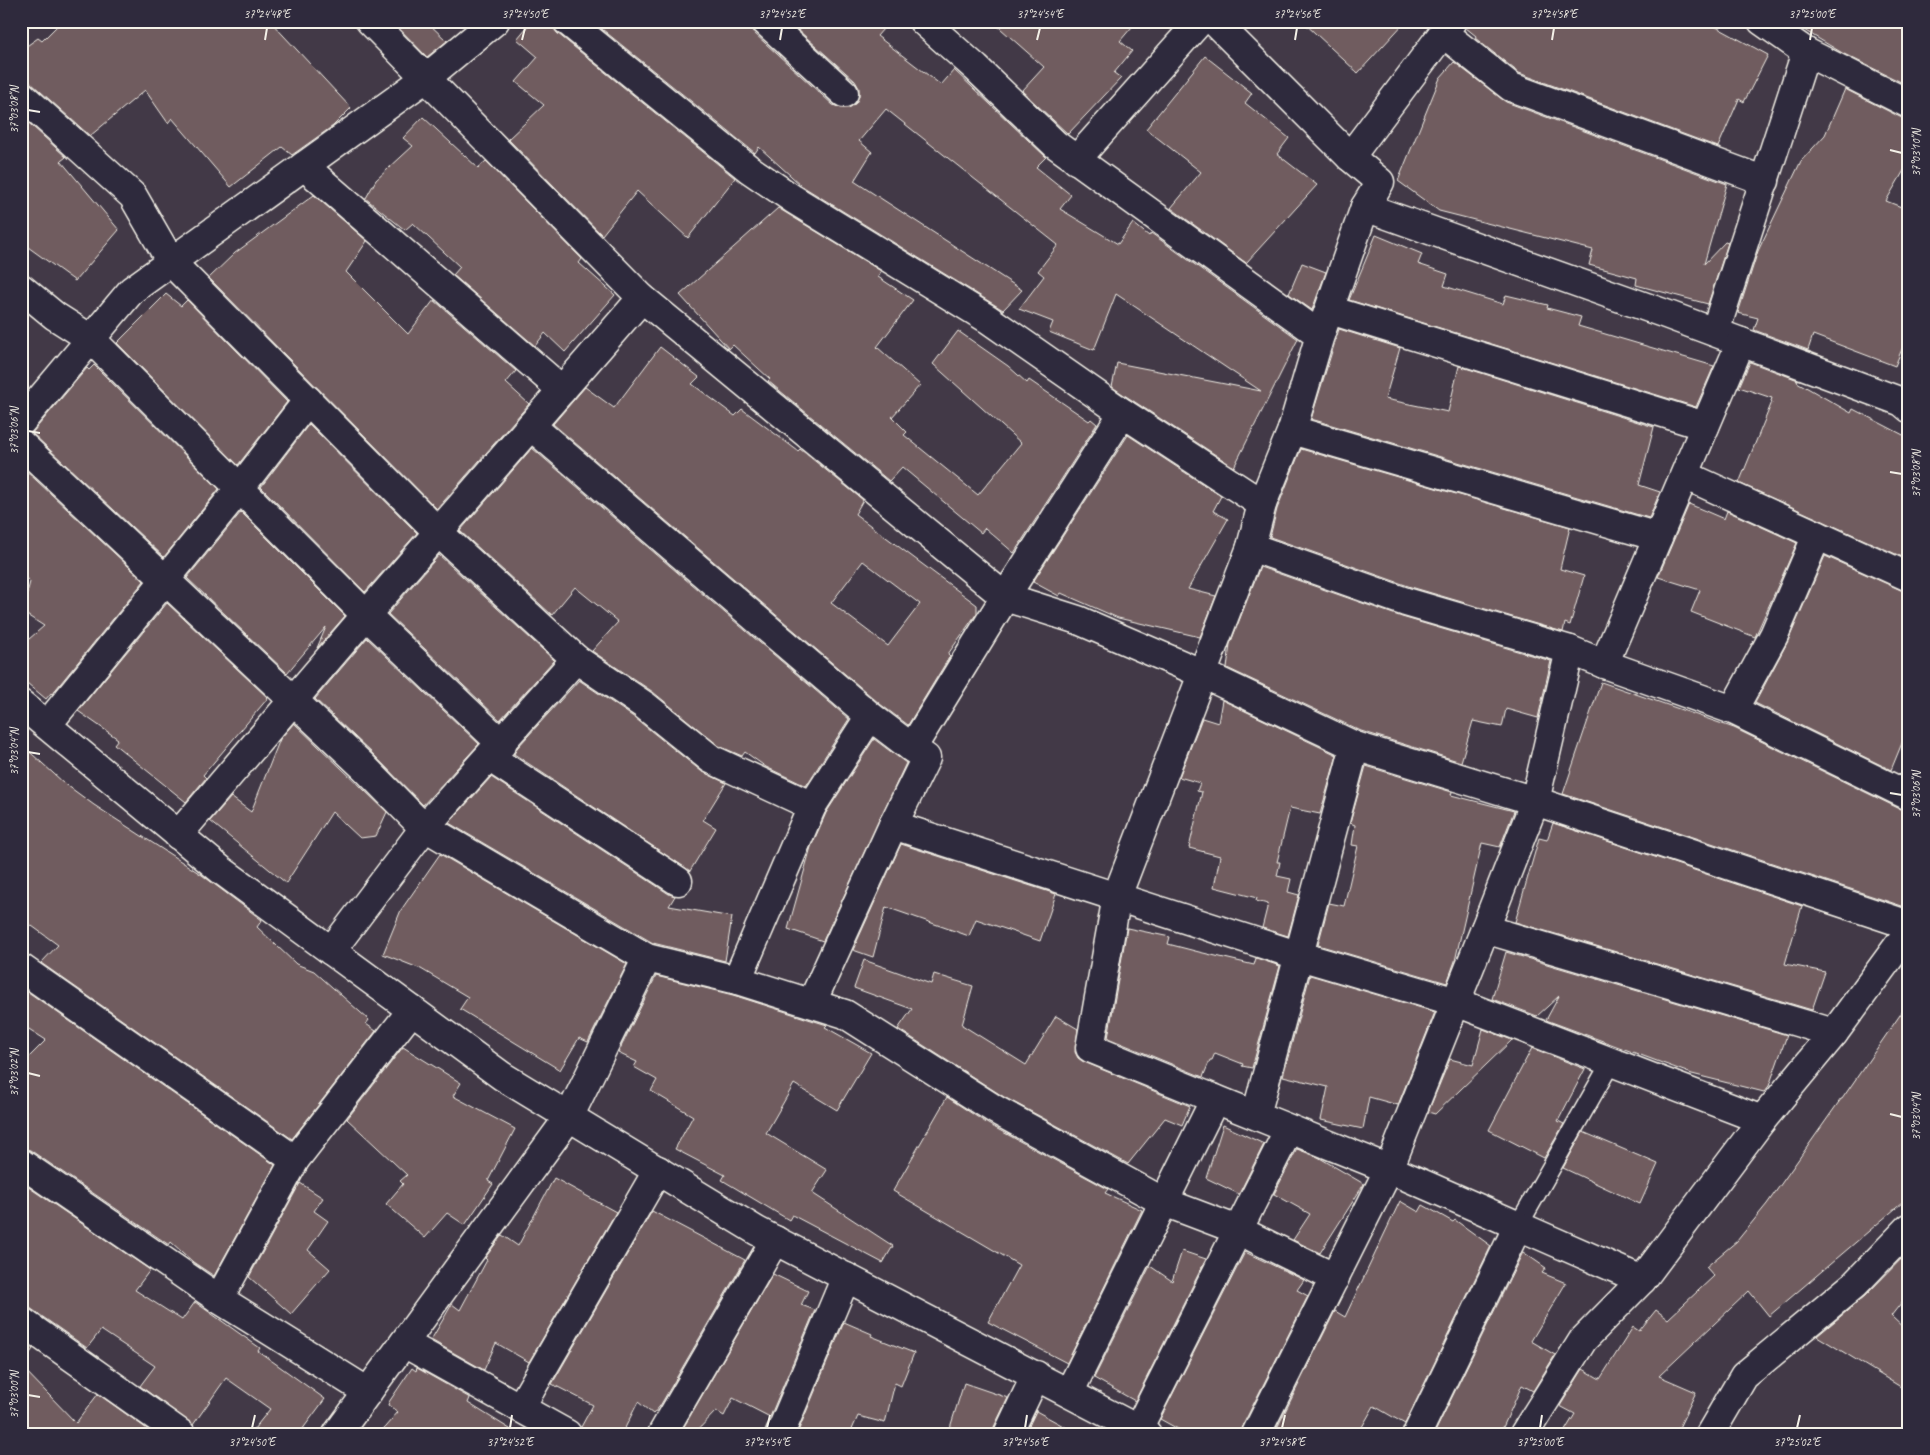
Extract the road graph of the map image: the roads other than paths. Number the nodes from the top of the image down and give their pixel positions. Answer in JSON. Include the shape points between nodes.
{"nodes":[{"id":1,"x":370,"y":21,"type":"edge"},
{"id":2,"x":495,"y":21,"type":"edge"},
{"id":3,"x":567,"y":21,"type":"edge"},
{"id":4,"x":765,"y":21,"type":"edge"},
{"id":5,"x":923,"y":21,"type":"edge"},
{"id":6,"x":1200,"y":21,"type":"edge"},
{"id":7,"x":1214,"y":21,"type":"edge"},
{"id":8,"x":1762,"y":21,"type":"edge"},
{"id":9,"x":1448,"y":27,"type":"edge"},
{"id":10,"x":1806,"y":52,"type":"junction"},
{"id":11,"x":426,"y":78,"type":"junction"},
{"id":12,"x":844,"y":93,"type":"dead end"},
{"id":13,"x":21,"y":95,"type":"edge"},
{"id":14,"x":1909,"y":104,"type":"edge"},
{"id":15,"x":1350,"y":157,"type":"junction"},
{"id":16,"x":1076,"y":160,"type":"junction"},
{"id":17,"x":304,"y":166,"type":"junction"},
{"id":18,"x":1765,"y":181,"type":"junction"},
{"id":19,"x":1365,"y":207,"type":"junction"},
{"id":20,"x":171,"y":262,"type":"junction"},
{"id":21,"x":21,"y":288,"type":"edge"},
{"id":22,"x":642,"y":298,"type":"junction"},
{"id":23,"x":1330,"y":310,"type":"junction"},
{"id":24,"x":1714,"y":332,"type":"junction"},
{"id":25,"x":1320,"y":335,"type":"junction"},
{"id":26,"x":91,"y":339,"type":"junction"},
{"id":27,"x":1741,"y":342,"type":"junction"},
{"id":28,"x":562,"y":390,"type":"junction"},
{"id":29,"x":308,"y":400,"type":"junction"},
{"id":30,"x":1909,"y":408,"type":"edge"},
{"id":31,"x":1123,"y":413,"type":"junction"},
{"id":32,"x":21,"y":422,"type":"edge"},
{"id":33,"x":531,"y":426,"type":"junction"},
{"id":34,"x":1706,"y":426,"type":"junction"},
{"id":35,"x":1292,"y":430,"type":"junction"},
{"id":36,"x":21,"y":444,"type":"edge"},
{"id":37,"x":1685,"y":475,"type":"junction"},
{"id":38,"x":240,"y":488,"type":"junction"},
{"id":39,"x":1262,"y":504,"type":"junction"},
{"id":40,"x":438,"y":532,"type":"junction"},
{"id":41,"x":1817,"y":534,"type":"junction"},
{"id":42,"x":1658,"y":537,"type":"junction"},
{"id":43,"x":1251,"y":547,"type":"junction"},
{"id":44,"x":1909,"y":577,"type":"edge"},
{"id":45,"x":164,"y":580,"type":"junction"},
{"id":46,"x":1005,"y":597,"type":"junction"},
{"id":47,"x":366,"y":615,"type":"junction"},
{"id":48,"x":1570,"y":650,"type":"junction"},
{"id":49,"x":576,"y":659,"type":"junction"},
{"id":50,"x":1604,"y":664,"type":"junction"},
{"id":51,"x":1201,"y":673,"type":"junction"},
{"id":52,"x":293,"y":701,"type":"junction"},
{"id":53,"x":21,"y":704,"type":"edge"},
{"id":54,"x":1733,"y":710,"type":"junction"},
{"id":55,"x":870,"y":716,"type":"junction"},
{"id":56,"x":47,"y":725,"type":"junction"},
{"id":57,"x":1355,"y":746,"type":"junction"},
{"id":58,"x":912,"y":748,"type":"junction"},
{"id":59,"x":496,"y":750,"type":"junction"},
{"id":60,"x":1909,"y":796,"type":"edge"},
{"id":61,"x":1535,"y":801,"type":"junction"},
{"id":62,"x":812,"y":806,"type":"junction"},
{"id":63,"x":893,"y":826,"type":"junction"},
{"id":64,"x":425,"y":827,"type":"junction"},
{"id":65,"x":178,"y":835,"type":"junction"},
{"id":66,"x":678,"y":882,"type":"dead end"},
{"id":67,"x":1117,"y":896,"type":"junction"},
{"id":68,"x":1909,"y":925,"type":"edge"},
{"id":69,"x":1485,"y":928,"type":"junction"},
{"id":70,"x":1909,"y":930,"type":"edge"},
{"id":71,"x":331,"y":951,"type":"junction"},
{"id":72,"x":1300,"y":956,"type":"junction"},
{"id":73,"x":647,"y":958,"type":"junction"},
{"id":74,"x":21,"y":968,"type":"edge"},
{"id":75,"x":737,"y":980,"type":"junction"},
{"id":76,"x":812,"y":1002,"type":"junction"},
{"id":77,"x":1456,"y":1002,"type":"junction"},
{"id":78,"x":412,"y":1010,"type":"junction"},
{"id":79,"x":1834,"y":1033,"type":"junction"},
{"id":80,"x":1611,"y":1062,"type":"junction"},
{"id":81,"x":1215,"y":1099,"type":"junction"},
{"id":82,"x":1256,"y":1115,"type":"junction"},
{"id":83,"x":569,"y":1117,"type":"junction"},
{"id":84,"x":1762,"y":1120,"type":"junction"},
{"id":85,"x":1289,"y":1129,"type":"junction"},
{"id":86,"x":295,"y":1160,"type":"junction"},
{"id":87,"x":21,"y":1163,"type":"edge"},
{"id":88,"x":1389,"y":1169,"type":"junction"},
{"id":89,"x":658,"y":1170,"type":"junction"},
{"id":90,"x":1164,"y":1202,"type":"junction"},
{"id":91,"x":1518,"y":1226,"type":"junction"},
{"id":92,"x":1909,"y":1228,"type":"edge"},
{"id":93,"x":1238,"y":1230,"type":"junction"},
{"id":94,"x":775,"y":1240,"type":"junction"},
{"id":95,"x":846,"y":1277,"type":"junction"},
{"id":96,"x":1334,"y":1278,"type":"junction"},
{"id":97,"x":1642,"y":1280,"type":"junction"},
{"id":98,"x":219,"y":1299,"type":"junction"},
{"id":99,"x":21,"y":1321,"type":"edge"},
{"id":100,"x":404,"y":1343,"type":"junction"},
{"id":101,"x":1036,"y":1375,"type":"junction"},
{"id":102,"x":368,"y":1392,"type":"junction"},
{"id":103,"x":1069,"y":1394,"type":"junction"},
{"id":104,"x":520,"y":1408,"type":"junction"},
{"id":105,"x":1143,"y":1431,"type":"edge"},
{"id":106,"x":181,"y":1434,"type":"edge"},
{"id":107,"x":337,"y":1434,"type":"edge"},
{"id":108,"x":567,"y":1434,"type":"edge"},
{"id":109,"x":662,"y":1434,"type":"edge"},
{"id":110,"x":780,"y":1434,"type":"edge"},
{"id":111,"x":1008,"y":1434,"type":"edge"},
{"id":112,"x":1256,"y":1434,"type":"edge"},
{"id":113,"x":1417,"y":1434,"type":"edge"},
{"id":114,"x":1524,"y":1434,"type":"edge"},
{"id":115,"x":1710,"y":1434,"type":"edge"}],
"edges":[{"from":1,"to":11,"type":"street"},
{"from":2,"to":11,"type":"street"},
{"from":3,"to":31,"type":"street","via":[[749,169],[988,320]]},
{"from":4,"to":12,"type":"street"},
{"from":5,"to":16,"type":"street"},
{"from":6,"to":16,"type":"street"},
{"from":7,"to":15,"type":"street"},
{"from":8,"to":10,"type":"street"},
{"from":9,"to":15,"type":"street"},
{"from":9,"to":18,"type":"street","via":[[1511,87]]},
{"from":10,"to":14,"type":"street"},
{"from":10,"to":18,"type":"street"},
{"from":11,"to":17,"type":"street"},
{"from":11,"to":22,"type":"street"},
{"from":13,"to":20,"type":"street","via":[[133,196]]},
{"from":15,"to":19,"type":"street","via":[[1380,182]]},
{"from":16,"to":25,"type":"street"},
{"from":17,"to":20,"type":"street"},
{"from":17,"to":28,"type":"street"},
{"from":18,"to":24,"type":"street"},
{"from":19,"to":23,"type":"street"},
{"from":19,"to":24,"type":"street"},
{"from":20,"to":26,"type":"street","via":[[132,290]]},
{"from":20,"to":29,"type":"street"},
{"from":21,"to":26,"type":"street","via":[[55,316]]},
{"from":22,"to":28,"type":"street"},
{"from":22,"to":46,"type":"street"},
{"from":23,"to":25,"type":"street"},
{"from":23,"to":34,"type":"street"},
{"from":24,"to":27,"type":"street"},
{"from":25,"to":35,"type":"street"},
{"from":26,"to":32,"type":"street"},
{"from":26,"to":38,"type":"street"},
{"from":27,"to":30,"type":"street","via":[[1902,402]]},
{"from":27,"to":34,"type":"street"},
{"from":28,"to":33,"type":"street"},
{"from":29,"to":38,"type":"street"},
{"from":29,"to":40,"type":"street"},
{"from":31,"to":39,"type":"street"},
{"from":31,"to":46,"type":"street"},
{"from":33,"to":40,"type":"street"},
{"from":33,"to":55,"type":"street"},
{"from":34,"to":37,"type":"street"},
{"from":35,"to":39,"type":"street"},
{"from":35,"to":42,"type":"street"},
{"from":36,"to":45,"type":"street"},
{"from":37,"to":41,"type":"street"},
{"from":37,"to":42,"type":"street"},
{"from":38,"to":45,"type":"street"},
{"from":38,"to":47,"type":"street"},
{"from":39,"to":43,"type":"street"},
{"from":40,"to":47,"type":"street"},
{"from":40,"to":49,"type":"street"},
{"from":41,"to":44,"type":"street"},
{"from":41,"to":54,"type":"street","via":[[1774,635]]},
{"from":42,"to":50,"type":"street"},
{"from":43,"to":48,"type":"street","via":[[1406,602]]},
{"from":43,"to":51,"type":"street"},
{"from":45,"to":52,"type":"street"},
{"from":45,"to":56,"type":"street"},
{"from":46,"to":51,"type":"street","via":[[1078,620]]},
{"from":46,"to":58,"type":"street"},
{"from":47,"to":52,"type":"street"},
{"from":47,"to":59,"type":"street"},
{"from":48,"to":50,"type":"street"},
{"from":48,"to":61,"type":"street"},
{"from":49,"to":59,"type":"street"},
{"from":49,"to":62,"type":"street","via":[[644,705],[711,760]]},
{"from":50,"to":54,"type":"street"},
{"from":51,"to":57,"type":"street"},
{"from":51,"to":67,"type":"street"},
{"from":52,"to":64,"type":"street"},
{"from":52,"to":65,"type":"street"},
{"from":53,"to":56,"type":"street"},
{"from":54,"to":60,"type":"street"},
{"from":55,"to":58,"type":"street"},
{"from":55,"to":62,"type":"street"},
{"from":56,"to":65,"type":"street"},
{"from":57,"to":61,"type":"street"},
{"from":57,"to":72,"type":"street"},
{"from":58,"to":63,"type":"street","via":[[926,758]]},
{"from":59,"to":64,"type":"street"},
{"from":59,"to":66,"type":"street"},
{"from":61,"to":68,"type":"street"},
{"from":61,"to":69,"type":"street"},
{"from":62,"to":75,"type":"street"},
{"from":63,"to":67,"type":"street"},
{"from":63,"to":76,"type":"street"},
{"from":64,"to":71,"type":"street"},
{"from":64,"to":73,"type":"street"},
{"from":65,"to":71,"type":"street"},
{"from":67,"to":72,"type":"street"},
{"from":67,"to":81,"type":"street","via":[[1090,1048]]},
{"from":69,"to":77,"type":"street"},
{"from":69,"to":79,"type":"street"},
{"from":70,"to":79,"type":"street"},
{"from":71,"to":78,"type":"street"},
{"from":72,"to":77,"type":"street"},
{"from":72,"to":82,"type":"street"},
{"from":73,"to":75,"type":"street"},
{"from":73,"to":83,"type":"street"},
{"from":74,"to":86,"type":"street"},
{"from":75,"to":76,"type":"street"},
{"from":76,"to":90,"type":"street","via":[[845,1014],[996,1110]]},
{"from":77,"to":80,"type":"street"},
{"from":77,"to":88,"type":"street"},
{"from":78,"to":83,"type":"street","via":[[502,1076]]},
{"from":78,"to":86,"type":"street"},
{"from":79,"to":84,"type":"street"},
{"from":80,"to":84,"type":"street"},
{"from":80,"to":91,"type":"lane"},
{"from":81,"to":82,"type":"street"},
{"from":81,"to":90,"type":"street"},
{"from":82,"to":85,"type":"street"},
{"from":83,"to":89,"type":"street"},
{"from":83,"to":100,"type":"street"},
{"from":84,"to":97,"type":"street"},
{"from":85,"to":88,"type":"street"},
{"from":85,"to":93,"type":"street"},
{"from":86,"to":98,"type":"street"},
{"from":87,"to":98,"type":"street"},
{"from":88,"to":91,"type":"street"},
{"from":88,"to":96,"type":"street"},
{"from":89,"to":94,"type":"street"},
{"from":89,"to":104,"type":"street"},
{"from":90,"to":93,"type":"street"},
{"from":90,"to":103,"type":"street"},
{"from":91,"to":97,"type":"street"},
{"from":91,"to":113,"type":"street"},
{"from":92,"to":115,"type":"street","via":[[1854,1285],[1744,1376]]},
{"from":93,"to":96,"type":"street"},
{"from":93,"to":105,"type":"street"},
{"from":94,"to":95,"type":"street"},
{"from":94,"to":109,"type":"street"},
{"from":95,"to":101,"type":"street"},
{"from":95,"to":110,"type":"street"},
{"from":96,"to":112,"type":"street"},
{"from":97,"to":114,"type":"street","via":[[1583,1340]]},
{"from":98,"to":102,"type":"street"},
{"from":99,"to":106,"type":"street"},
{"from":100,"to":102,"type":"street"},
{"from":100,"to":104,"type":"street"},
{"from":101,"to":103,"type":"street"},
{"from":101,"to":111,"type":"street"},
{"from":102,"to":107,"type":"street"},
{"from":103,"to":105,"type":"street"},
{"from":104,"to":108,"type":"street"}]}
